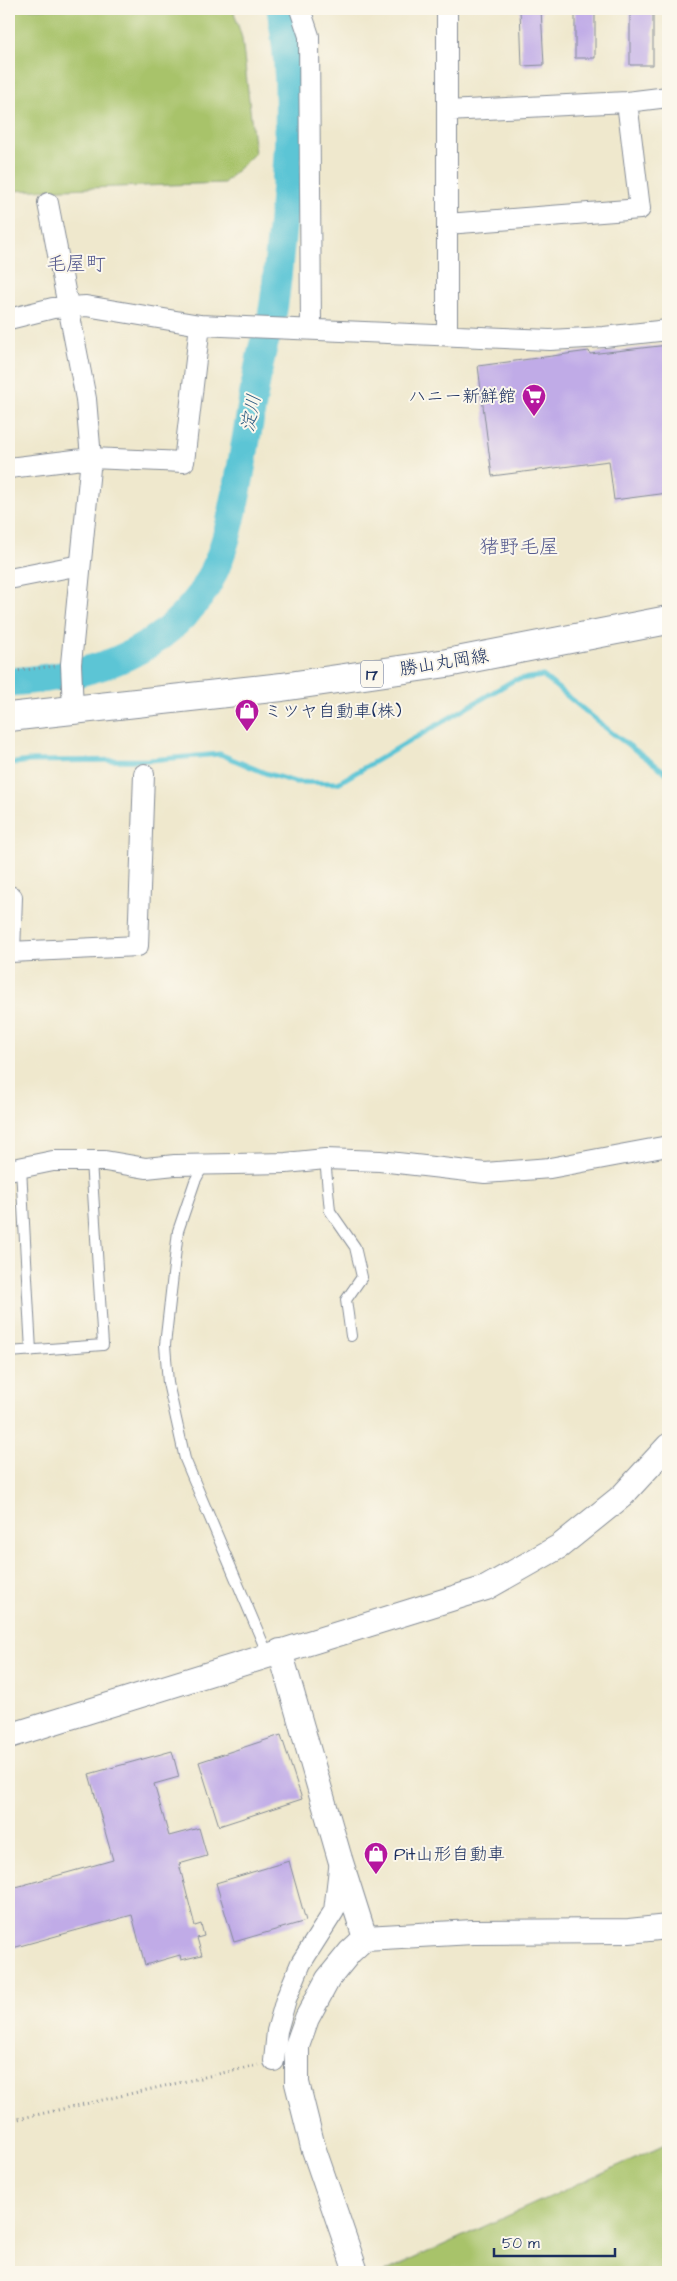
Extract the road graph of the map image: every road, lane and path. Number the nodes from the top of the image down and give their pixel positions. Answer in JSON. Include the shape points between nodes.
{"nodes":[{"id":1,"x":300,"y":9,"type":"edge"},
{"id":2,"x":446,"y":9,"type":"edge"},
{"id":3,"x":668,"y":97,"type":"edge"},
{"id":4,"x":627,"y":102,"type":"junction"},
{"id":5,"x":447,"y":111,"type":"junction"},
{"id":6,"x":48,"y":203,"type":"dead end"},
{"id":7,"x":447,"y":224,"type":"junction"},
{"id":8,"x":70,"y":307,"type":"junction"},
{"id":9,"x":9,"y":319,"type":"edge"},
{"id":10,"x":200,"y":324,"type":"junction"},
{"id":11,"x":311,"y":329,"type":"junction"},
{"id":12,"x":668,"y":330,"type":"edge"},
{"id":13,"x":447,"y":335,"type":"junction"},
{"id":14,"x":91,"y":458,"type":"junction"},
{"id":15,"x":9,"y":468,"type":"edge"},
{"id":16,"x":80,"y":565,"type":"junction"},
{"id":17,"x":9,"y":579,"type":"edge"},
{"id":18,"x":668,"y":620,"type":"edge"},
{"id":19,"x":71,"y":664,"type":"junction"},
{"id":20,"x":9,"y":672,"type":"edge"},
{"id":21,"x":73,"y":703,"type":"junction"},
{"id":22,"x":9,"y":717,"type":"edge"},
{"id":23,"x":144,"y":774,"type":"dead end"},
{"id":24,"x":9,"y":896,"type":"edge"},
{"id":25,"x":668,"y":1146,"type":"edge"},
{"id":26,"x":325,"y":1160,"type":"junction"},
{"id":27,"x":91,"y":1161,"type":"junction"},
{"id":28,"x":204,"y":1164,"type":"junction"},
{"id":29,"x":15,"y":1169,"type":"edge"},
{"id":30,"x":351,"y":1336,"type":"dead end"},
{"id":31,"x":31,"y":1351,"type":"junction"},
{"id":32,"x":9,"y":1352,"type":"edge"},
{"id":33,"x":668,"y":1446,"type":"edge"},
{"id":34,"x":274,"y":1653,"type":"junction"},
{"id":35,"x":9,"y":1736,"type":"edge"},
{"id":36,"x":340,"y":1858,"type":"junction"},
{"id":37,"x":668,"y":1926,"type":"edge"},
{"id":38,"x":365,"y":1938,"type":"junction"},
{"id":39,"x":274,"y":2061,"type":"joint"},
{"id":40,"x":9,"y":2121,"type":"edge"},
{"id":41,"x":355,"y":2270,"type":"edge"}],
"edges":[{"from":1,"to":11,"type":"street","via":[[309,36]]},
{"from":2,"to":5,"type":"street"},
{"from":3,"to":4,"type":"street"},
{"from":4,"to":5,"type":"street"},
{"from":4,"to":7,"type":"street","via":[[640,209]]},
{"from":5,"to":7,"type":"street"},
{"from":6,"to":8,"type":"street"},
{"from":7,"to":13,"type":"street"},
{"from":8,"to":9,"type":"street"},
{"from":8,"to":10,"type":"street","via":[[86,306]]},
{"from":8,"to":14,"type":"street","via":[[86,399]]},
{"from":10,"to":11,"type":"street"},
{"from":10,"to":14,"type":"street","via":[[184,462]]},
{"from":11,"to":13,"type":"street"},
{"from":12,"to":13,"type":"street","via":[[550,340]]},
{"from":14,"to":15,"type":"street"},
{"from":14,"to":16,"type":"street"},
{"from":16,"to":17,"type":"street"},
{"from":16,"to":19,"type":"street"},
{"from":18,"to":21,"type":"main road","name":"勝山丸岡線","number":"17","via":[[447,663],[282,687]]},
{"from":19,"to":20,"type":"path"},
{"from":19,"to":21,"type":"street"},
{"from":21,"to":22,"type":"main road","name":"勝山丸岡線","number":"17"},
{"from":23,"to":24,"type":"street","via":[[138,946],[10,952],[12,897]]},
{"from":25,"to":26,"type":"street","via":[[550,1168],[485,1172],[380,1161]]},
{"from":26,"to":28,"type":"street"},
{"from":26,"to":30,"type":"lane","via":[[330,1211],[355,1247],[362,1277],[346,1300]]},
{"from":27,"to":28,"type":"street","via":[[146,1168]]},
{"from":27,"to":29,"type":"street","via":[[52,1161]]},
{"from":27,"to":31,"type":"lane","via":[[103,1345]]},
{"from":28,"to":34,"type":"lane","via":[[178,1231],[165,1345],[168,1383],[185,1459]]},
{"from":29,"to":31,"type":"lane"},
{"from":31,"to":32,"type":"lane"},
{"from":33,"to":34,"type":"street","via":[[622,1496],[560,1546],[486,1588]]},
{"from":34,"to":35,"type":"street"},
{"from":34,"to":36,"type":"street"},
{"from":36,"to":38,"type":"street"},
{"from":36,"to":39,"type":"street","via":[[334,1911],[301,1963],[286,1999],[277,2031]]},
{"from":37,"to":38,"type":"street","via":[[629,1931],[472,1932]]},
{"from":38,"to":41,"type":"street","via":[[328,1979],[307,2018],[297,2046],[297,2083],[313,2147]]},
{"from":39,"to":40,"type":"path"}]}
